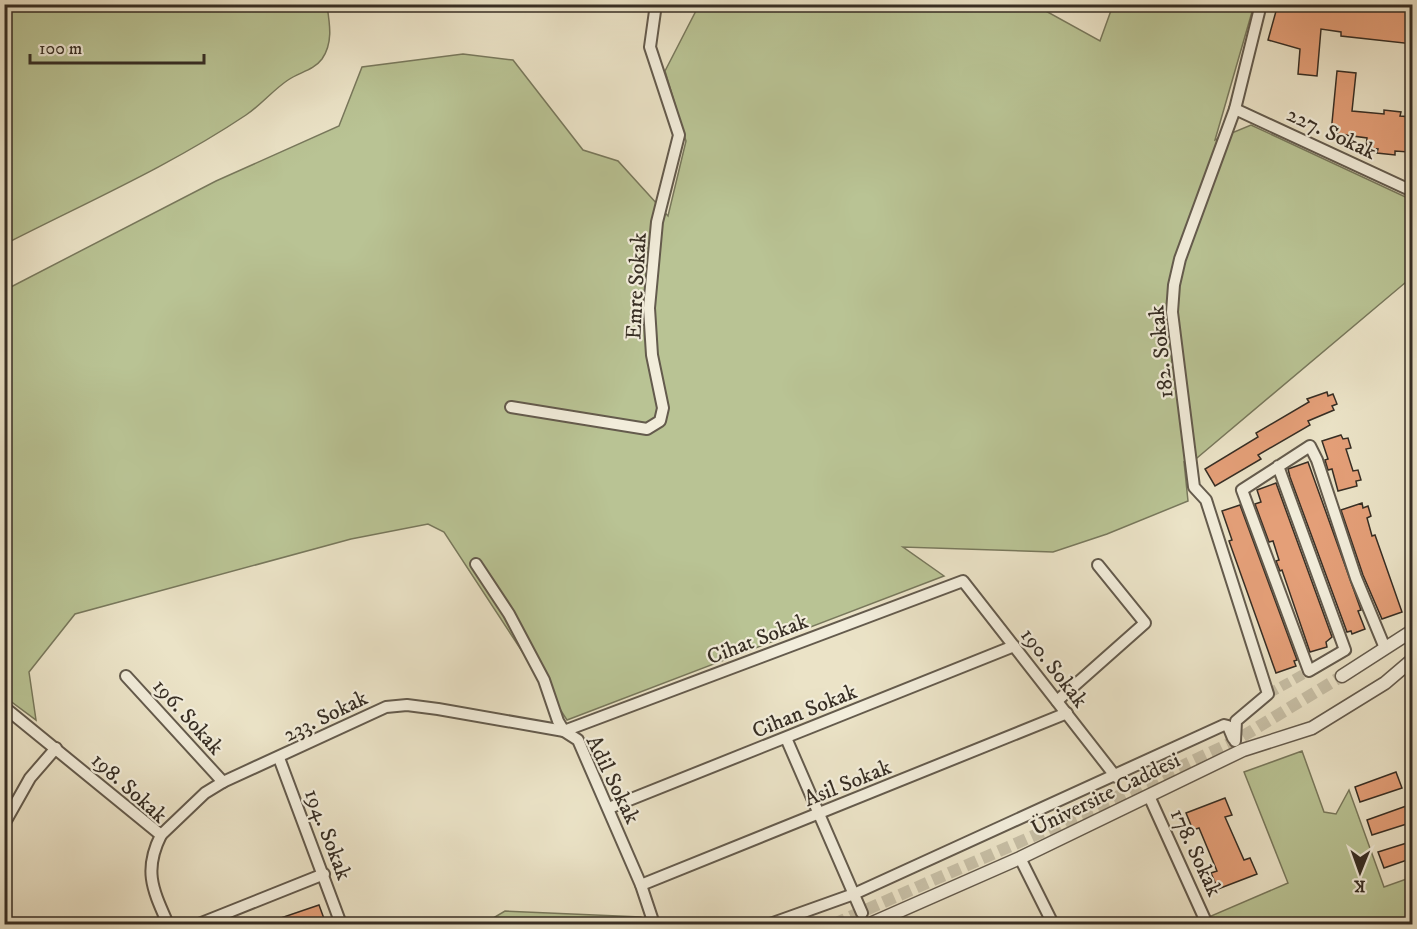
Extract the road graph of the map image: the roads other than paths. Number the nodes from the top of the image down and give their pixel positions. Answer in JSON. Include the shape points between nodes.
{"nodes":[{"id":1,"x":656,"y":4,"type":"edge"},
{"id":2,"x":1261,"y":4,"type":"edge"},
{"id":3,"x":1235,"y":109,"type":"junction"},
{"id":4,"x":1413,"y":191,"type":"edge"},
{"id":5,"x":511,"y":407,"type":"dead end"},
{"id":6,"x":1278,"y":466,"type":"junction"},
{"id":7,"x":476,"y":564,"type":"dead end"},
{"id":8,"x":1098,"y":565,"type":"dead end"},
{"id":9,"x":963,"y":581,"type":"joint"},
{"id":10,"x":1413,"y":631,"type":"edge"},
{"id":11,"x":1014,"y":646,"type":"junction"},
{"id":12,"x":1385,"y":648,"type":"junction"},
{"id":13,"x":1413,"y":660,"type":"edge"},
{"id":14,"x":126,"y":676,"type":"dead end"},
{"id":15,"x":1342,"y":676,"type":"tunnel mouth"},
{"id":16,"x":1057,"y":701,"type":"junction"},
{"id":17,"x":4,"y":707,"type":"edge"},
{"id":18,"x":1067,"y":713,"type":"junction"},
{"id":19,"x":564,"y":731,"type":"junction"},
{"id":20,"x":786,"y":738,"type":"junction"},
{"id":21,"x":56,"y":748,"type":"junction"},
{"id":22,"x":279,"y":758,"type":"junction"},
{"id":23,"x":1116,"y":777,"type":"junction"},
{"id":24,"x":223,"y":782,"type":"junction"},
{"id":25,"x":1149,"y":796,"type":"junction"},
{"id":26,"x":609,"y":808,"type":"junction"},
{"id":27,"x":819,"y":814,"type":"junction"},
{"id":28,"x":4,"y":824,"type":"edge"},
{"id":29,"x":161,"y":835,"type":"junction"},
{"id":30,"x":1020,"y":858,"type":"junction"},
{"id":31,"x":324,"y":874,"type":"junction"},
{"id":32,"x":641,"y":885,"type":"junction"},
{"id":33,"x":854,"y":894,"type":"junction"},
{"id":34,"x":862,"y":913,"type":"dead end"},
{"id":35,"x":168,"y":924,"type":"edge"},
{"id":36,"x":199,"y":924,"type":"edge"},
{"id":37,"x":341,"y":924,"type":"edge"},
{"id":38,"x":654,"y":924,"type":"edge"},
{"id":39,"x":770,"y":924,"type":"edge"},
{"id":40,"x":870,"y":924,"type":"edge"},
{"id":41,"x":1053,"y":924,"type":"edge"},
{"id":42,"x":1207,"y":924,"type":"edge"}],
"edges":[{"from":1,"to":5,"type":"street","name":"Emre Sokak","via":[[650,47],[679,135],[657,222],[649,308],[652,355],[663,408],[660,421],[647,429]]},
{"from":2,"to":3,"type":"street","name":"182. Sokak"},
{"from":3,"to":4,"type":"street","name":"227. Sokak"},
{"from":3,"to":23,"type":"street","name":"182. Sokak","via":[[1183,248],[1172,312],[1194,487],[1206,500],[1268,694],[1236,721],[1235,741],[1224,725]]},
{"from":6,"to":6,"type":"street","via":[[1242,490],[1309,671],[1345,650]]},
{"from":6,"to":12,"type":"street","via":[[1310,446]]},
{"from":7,"to":19,"type":"street","name":"Adil Sokak","via":[[509,614],[544,680]]},
{"from":8,"to":16,"type":"street","via":[[1145,623]]},
{"from":9,"to":11,"type":"street","name":"190. Sokak"},
{"from":9,"to":19,"type":"street","name":"Cihat Sokak"},
{"from":10,"to":12,"type":"street"},
{"from":11,"to":16,"type":"street","name":"190. Sokak"},
{"from":11,"to":20,"type":"street","name":"Cihan Sokak"},
{"from":12,"to":15,"type":"street"},
{"from":13,"to":25,"type":"street","name":"Üniversite Caddesi","via":[[1385,683],[1312,728],[1243,750]]},
{"from":14,"to":24,"type":"street","name":"196. Sokak"},
{"from":16,"to":18,"type":"street","name":"190. Sokak"},
{"from":17,"to":21,"type":"street","name":"198. Sokak"},
{"from":18,"to":23,"type":"street","name":"190. Sokak"},
{"from":18,"to":27,"type":"street","name":"Asil Sokak"},
{"from":19,"to":22,"type":"street","name":"233. Sokak","via":[[407,705],[386,707]]},
{"from":19,"to":26,"type":"street","name":"Adil Sokak","via":[[578,740]]},
{"from":20,"to":26,"type":"street","name":"Cihan Sokak"},
{"from":20,"to":27,"type":"street"},
{"from":21,"to":28,"type":"street","via":[[30,778]]},
{"from":21,"to":29,"type":"street","name":"198. Sokak"},
{"from":22,"to":24,"type":"street","name":"233. Sokak"},
{"from":22,"to":31,"type":"street","name":"194. Sokak"},
{"from":23,"to":33,"type":"street"},
{"from":24,"to":29,"type":"street","name":"233. Sokak","via":[[205,793]]},
{"from":25,"to":30,"type":"street","name":"Üniversite Caddesi"},
{"from":25,"to":42,"type":"street","name":"178. Sokak"},
{"from":26,"to":32,"type":"street","name":"Adil Sokak"},
{"from":27,"to":32,"type":"street","name":"Asil Sokak"},
{"from":27,"to":33,"type":"street"},
{"from":29,"to":35,"type":"street","name":"198. Sokak","via":[[152,853],[151,875],[153,891]]},
{"from":30,"to":40,"type":"street","name":"Üniversite Caddesi"},
{"from":30,"to":41,"type":"street"},
{"from":31,"to":36,"type":"street"},
{"from":31,"to":37,"type":"street","name":"194. Sokak"},
{"from":32,"to":38,"type":"street","name":"Adil Sokak"},
{"from":33,"to":34,"type":"street"},
{"from":33,"to":39,"type":"street"}]}
